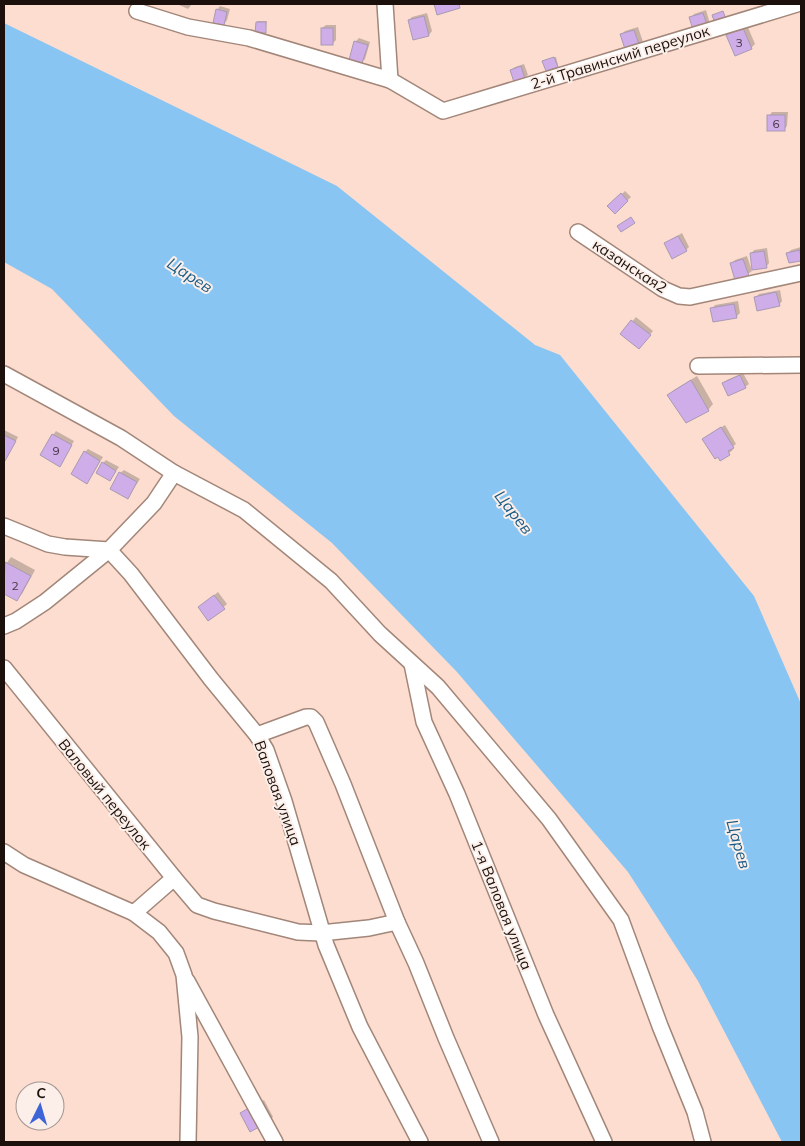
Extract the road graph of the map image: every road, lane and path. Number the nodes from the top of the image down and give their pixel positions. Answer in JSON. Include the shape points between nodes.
{"nodes":[{"id":1,"x":387,"y":4,"type":"edge"},
{"id":2,"x":797,"y":4,"type":"edge"},
{"id":3,"x":138,"y":11,"type":"dead end"},
{"id":4,"x":390,"y":80,"type":"junction"},
{"id":5,"x":578,"y":232,"type":"dead end"},
{"id":6,"x":801,"y":272,"type":"edge"},
{"id":7,"x":801,"y":365,"type":"edge"},
{"id":8,"x":698,"y":366,"type":"dead end"},
{"id":9,"x":4,"y":374,"type":"edge"},
{"id":10,"x":174,"y":473,"type":"junction"},
{"id":11,"x":4,"y":526,"type":"edge"},
{"id":12,"x":109,"y":550,"type":"junction"},
{"id":13,"x":4,"y":626,"type":"edge"},
{"id":14,"x":412,"y":664,"type":"junction"},
{"id":15,"x":4,"y":668,"type":"edge"},
{"id":16,"x":258,"y":735,"type":"junction"},
{"id":17,"x":4,"y":852,"type":"edge"},
{"id":18,"x":174,"y":878,"type":"junction"},
{"id":19,"x":134,"y":912,"type":"junction"},
{"id":20,"x":397,"y":922,"type":"junction"},
{"id":21,"x":321,"y":932,"type":"junction"},
{"id":22,"x":184,"y":976,"type":"junction"},
{"id":23,"x":188,"y":1142,"type":"edge"},
{"id":24,"x":275,"y":1142,"type":"edge"},
{"id":25,"x":420,"y":1142,"type":"edge"},
{"id":26,"x":491,"y":1142,"type":"edge"},
{"id":27,"x":604,"y":1142,"type":"edge"},
{"id":28,"x":703,"y":1142,"type":"edge"}],
"edges":[{"from":1,"to":4,"type":"street"},
{"from":2,"to":4,"type":"street","name":"2-й Травинский переулок","via":[[443,111]]},
{"from":3,"to":4,"type":"street","via":[[188,26],[249,38]]},
{"from":5,"to":6,"type":"street","name":"казанская2","via":[[663,289],[679,296],[700,295]]},
{"from":7,"to":8,"type":"street"},
{"from":9,"to":10,"type":"street","via":[[121,438]]},
{"from":10,"to":12,"type":"street","via":[[154,503]]},
{"from":10,"to":14,"type":"street","via":[[244,510],[332,580]]},
{"from":11,"to":12,"type":"street","via":[[48,544]]},
{"from":12,"to":13,"type":"street","via":[[45,602]]},
{"from":12,"to":16,"type":"street","name":"Валовая улица"},
{"from":14,"to":27,"type":"street","name":"1-я Валовая улица","via":[[424,722],[457,794],[546,1015]]},
{"from":14,"to":28,"type":"street","via":[[438,687],[549,818],[621,920],[695,1112]]},
{"from":15,"to":18,"type":"street","name":"Валовый переулок"},
{"from":16,"to":20,"type":"street","via":[[306,717],[314,720],[343,784]]},
{"from":16,"to":21,"type":"street","name":"Валовая улица","via":[[284,801]]},
{"from":17,"to":19,"type":"street","via":[[24,866]]},
{"from":18,"to":19,"type":"street"},
{"from":18,"to":21,"type":"street","name":"Валовый переулок","via":[[197,905],[298,932]]},
{"from":19,"to":22,"type":"street","via":[[169,942]]},
{"from":20,"to":21,"type":"street","name":"Валовый переулок"},
{"from":20,"to":26,"type":"street"},
{"from":21,"to":25,"type":"street","name":"Валовая улица","via":[[360,1027]]},
{"from":22,"to":23,"type":"street","via":[[190,1037]]},
{"from":22,"to":24,"type":"street"}]}
